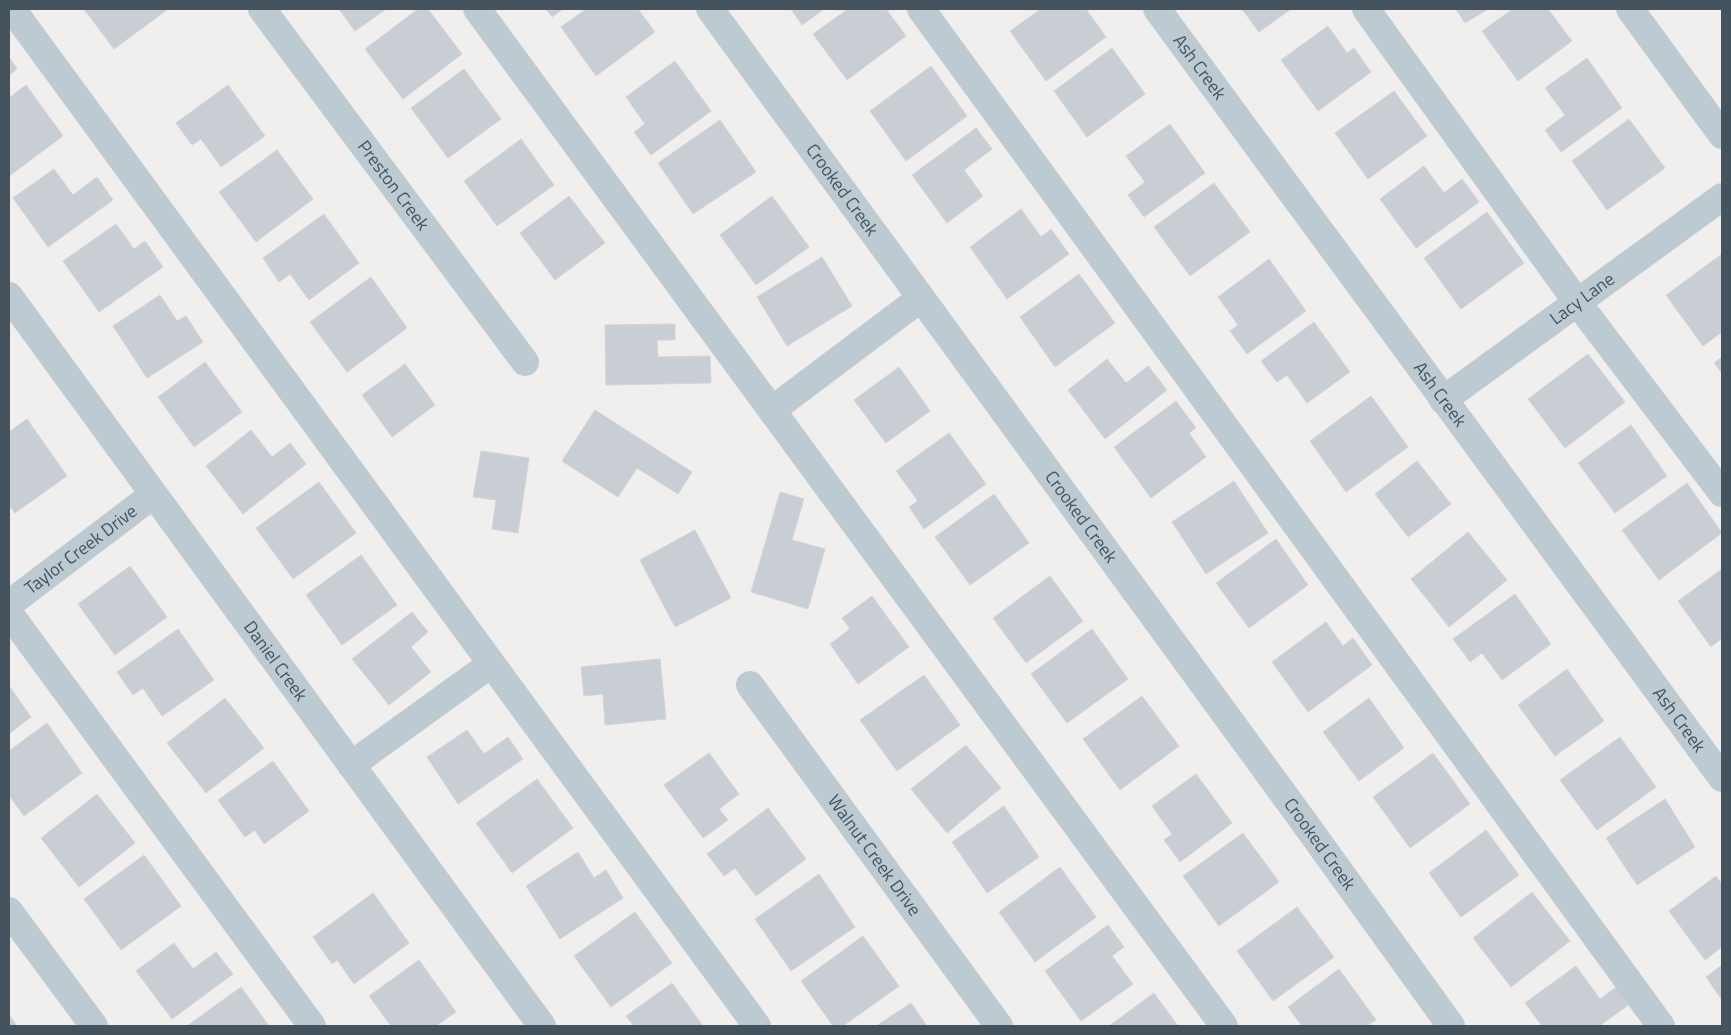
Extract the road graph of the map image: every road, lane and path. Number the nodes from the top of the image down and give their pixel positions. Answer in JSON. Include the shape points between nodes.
{"nodes":[{"id":1,"x":12,"y":9,"type":"edge"},
{"id":2,"x":262,"y":9,"type":"edge"},
{"id":3,"x":478,"y":9,"type":"edge"},
{"id":4,"x":710,"y":9,"type":"edge"},
{"id":5,"x":921,"y":9,"type":"edge"},
{"id":6,"x":1157,"y":9,"type":"edge"},
{"id":7,"x":1366,"y":9,"type":"edge"},
{"id":8,"x":1630,"y":9,"type":"edge"},
{"id":9,"x":1722,"y":135,"type":"edge"},
{"id":10,"x":1722,"y":197,"type":"edge"},
{"id":11,"x":921,"y":298,"type":"junction"},
{"id":12,"x":1577,"y":302,"type":"junction"},
{"id":13,"x":13,"y":311,"type":"edge"},
{"id":14,"x":525,"y":362,"type":"dead end"},
{"id":15,"x":1443,"y":400,"type":"junction"},
{"id":16,"x":772,"y":410,"type":"junction"},
{"id":17,"x":1722,"y":493,"type":"edge"},
{"id":18,"x":153,"y":495,"type":"junction"},
{"id":19,"x":9,"y":604,"type":"edge"},
{"id":20,"x":9,"y":614,"type":"edge"},
{"id":21,"x":491,"y":664,"type":"junction"},
{"id":22,"x":750,"y":685,"type":"dead end"},
{"id":23,"x":351,"y":765,"type":"junction"},
{"id":24,"x":1722,"y":778,"type":"edge"},
{"id":25,"x":9,"y":911,"type":"edge"},
{"id":26,"x":94,"y":1026,"type":"edge"},
{"id":27,"x":312,"y":1026,"type":"edge"},
{"id":28,"x":542,"y":1026,"type":"edge"},
{"id":29,"x":757,"y":1026,"type":"edge"},
{"id":30,"x":999,"y":1026,"type":"edge"},
{"id":31,"x":1224,"y":1026,"type":"edge"},
{"id":32,"x":1450,"y":1026,"type":"edge"},
{"id":33,"x":1661,"y":1026,"type":"edge"}],
"edges":[{"from":1,"to":21,"type":"street"},
{"from":2,"to":14,"type":"street","name":"Preston Creek"},
{"from":3,"to":16,"type":"street"},
{"from":4,"to":11,"type":"street","name":"Crooked Creek"},
{"from":5,"to":33,"type":"street"},
{"from":6,"to":15,"type":"street","name":"Ash Creek"},
{"from":7,"to":12,"type":"street"},
{"from":8,"to":9,"type":"street"},
{"from":10,"to":12,"type":"street","name":"Lacy Lane"},
{"from":11,"to":16,"type":"street"},
{"from":11,"to":32,"type":"street","name":"Crooked Creek"},
{"from":12,"to":15,"type":"street","name":"Lacy Lane"},
{"from":12,"to":17,"type":"street"},
{"from":13,"to":18,"type":"street","name":"Daniel Creek"},
{"from":15,"to":24,"type":"street","name":"Ash Creek"},
{"from":16,"to":31,"type":"street"},
{"from":18,"to":19,"type":"street","name":"Taylor Creek Drive"},
{"from":18,"to":23,"type":"street","name":"Daniel Creek"},
{"from":20,"to":27,"type":"street"},
{"from":21,"to":23,"type":"street"},
{"from":21,"to":29,"type":"street"},
{"from":22,"to":30,"type":"street","name":"Walnut Creek Drive"},
{"from":23,"to":28,"type":"street","name":"Daniel Creek"},
{"from":25,"to":26,"type":"street"}]}
